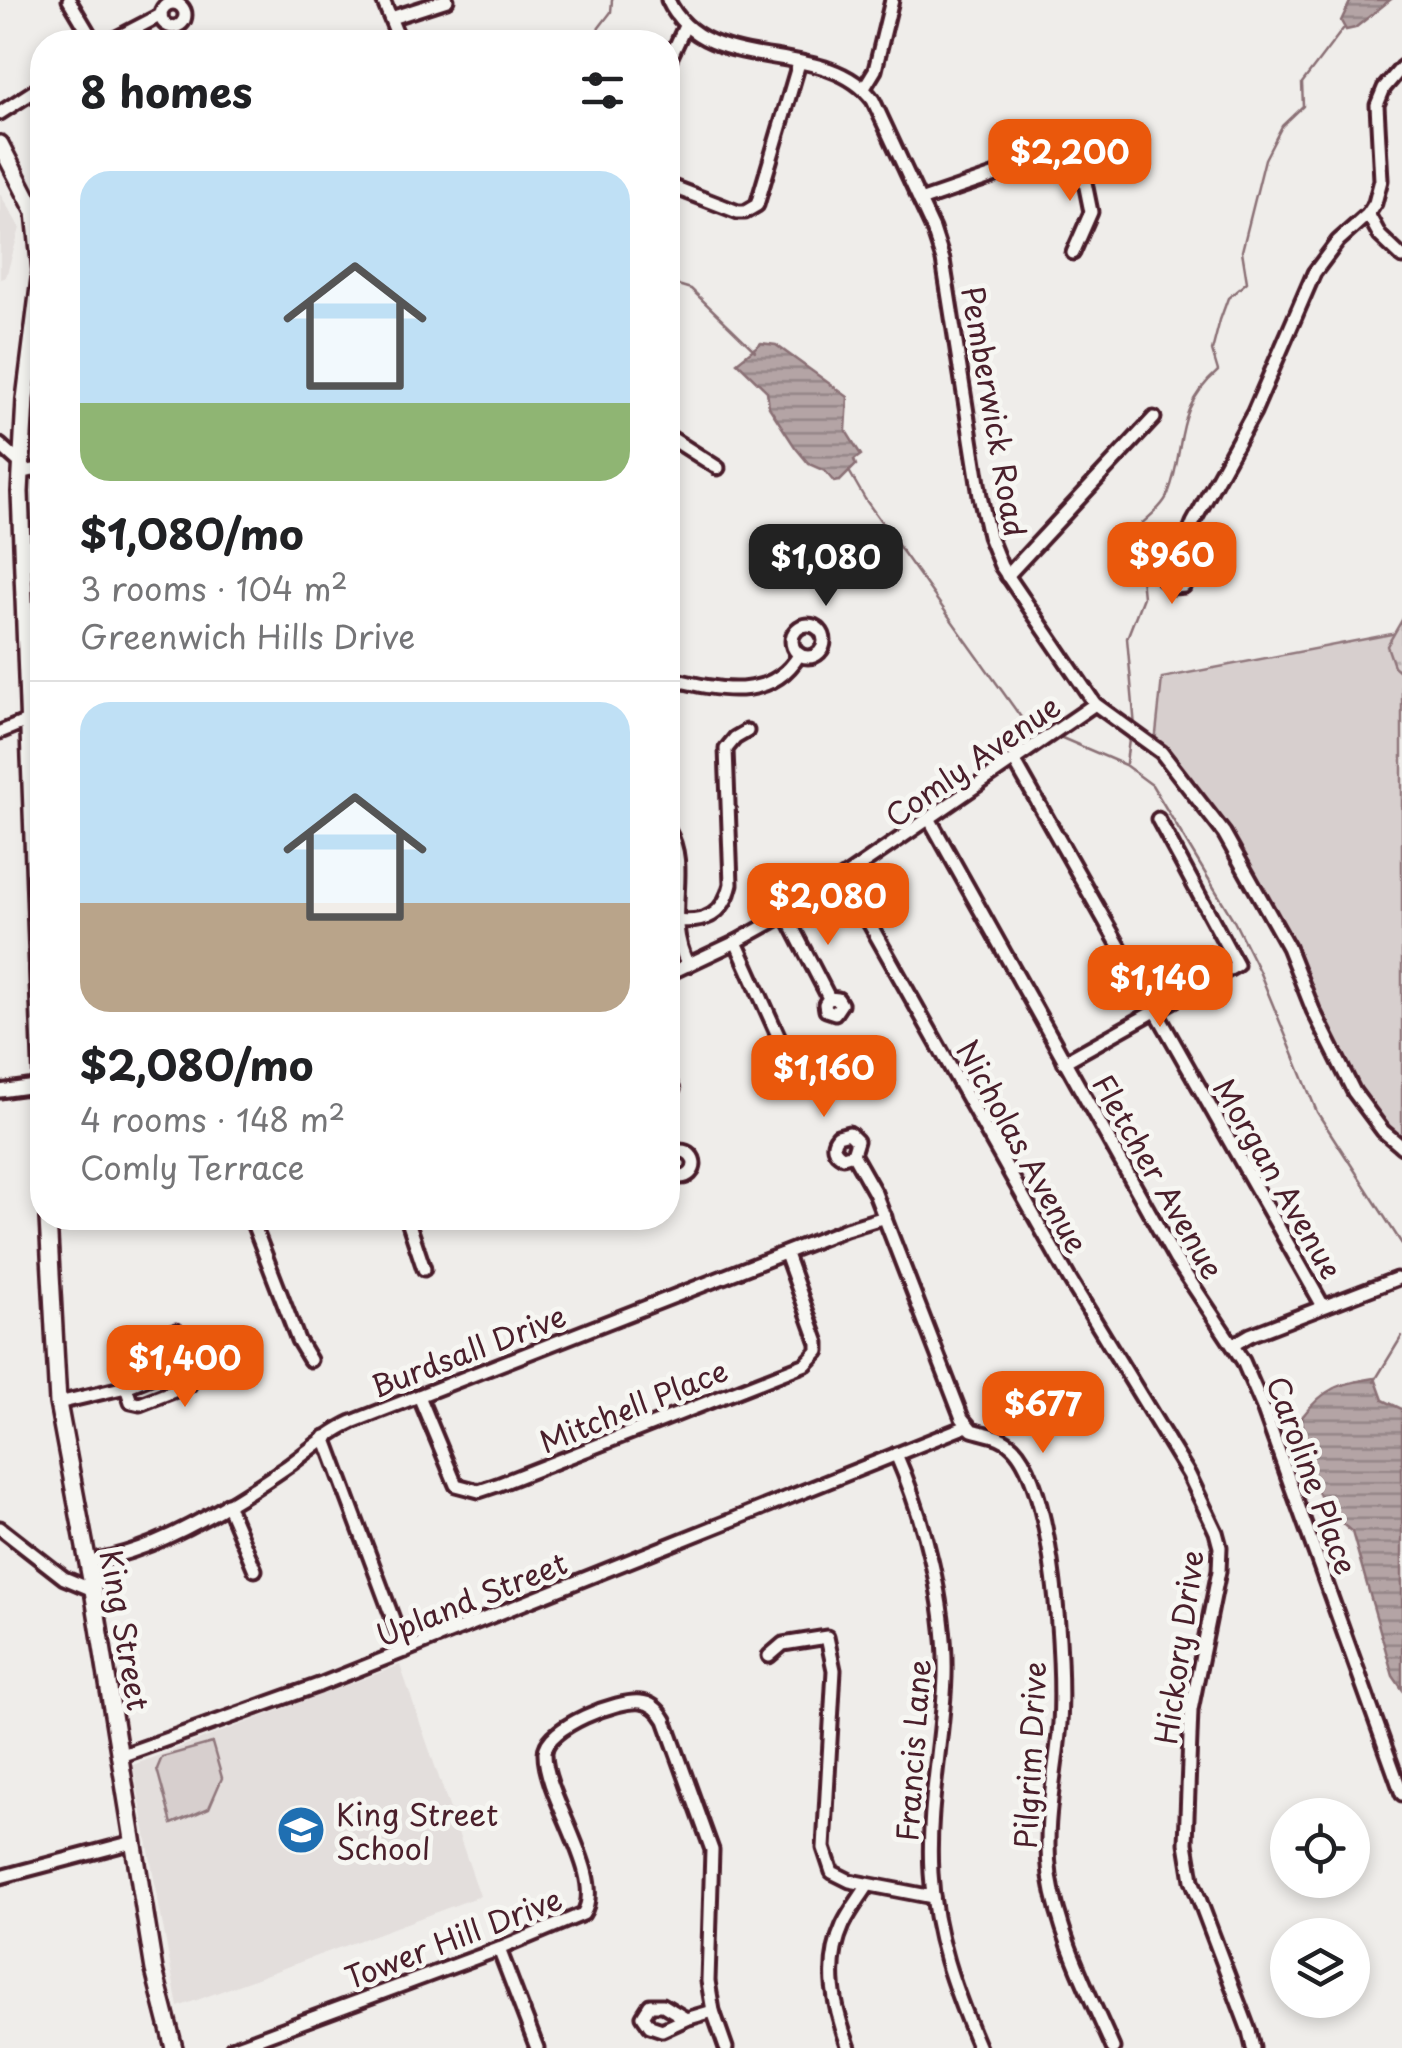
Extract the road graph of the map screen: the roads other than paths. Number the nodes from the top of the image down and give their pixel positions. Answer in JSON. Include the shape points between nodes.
{"nodes":[{"id":1,"x":70,"y":0,"type":"edge"},
{"id":2,"x":383,"y":0,"type":"edge"},
{"id":3,"x":447,"y":0,"type":"edge"},
{"id":4,"x":668,"y":0,"type":"edge"},
{"id":5,"x":892,"y":0,"type":"edge"},
{"id":6,"x":160,"y":15,"type":"dead end"},
{"id":7,"x":391,"y":18,"type":"junction"},
{"id":8,"x":684,"y":26,"type":"junction"},
{"id":9,"x":87,"y":30,"type":"edge"},
{"id":10,"x":132,"y":30,"type":"edge"},
{"id":11,"x":396,"y":30,"type":"edge"},
{"id":12,"x":680,"y":35,"type":"edge"},
{"id":13,"x":799,"y":62,"type":"junction"},
{"id":14,"x":1402,"y":67,"type":"edge"},
{"id":15,"x":864,"y":88,"type":"junction"},
{"id":16,"x":30,"y":94,"type":"edge"},
{"id":17,"x":0,"y":114,"type":"edge"},
{"id":18,"x":0,"y":144,"type":"edge"},
{"id":19,"x":680,"y":190,"type":"edge"},
{"id":20,"x":30,"y":196,"type":"edge"},
{"id":21,"x":920,"y":201,"type":"junction"},
{"id":22,"x":1368,"y":214,"type":"junction"},
{"id":23,"x":1073,"y":253,"type":"dead end"},
{"id":24,"x":1402,"y":257,"type":"edge"},
{"id":25,"x":30,"y":391,"type":"edge"},
{"id":26,"x":1154,"y":418,"type":"dead end"},
{"id":27,"x":680,"y":444,"type":"edge"},
{"id":28,"x":0,"y":445,"type":"edge"},
{"id":29,"x":20,"y":468,"type":"junction"},
{"id":30,"x":30,"y":468,"type":"edge"},
{"id":31,"x":718,"y":468,"type":"dead end"},
{"id":32,"x":1180,"y":556,"type":"dead end"},
{"id":33,"x":1007,"y":576,"type":"junction"},
{"id":34,"x":799,"y":655,"type":"dead end"},
{"id":35,"x":680,"y":680,"type":"edge"},
{"id":36,"x":1095,"y":704,"type":"junction"},
{"id":37,"x":27,"y":721,"type":"junction"},
{"id":38,"x":747,"y":731,"type":"dead end"},
{"id":39,"x":0,"y":732,"type":"edge"},
{"id":40,"x":1014,"y":762,"type":"junction"},
{"id":41,"x":30,"y":763,"type":"edge"},
{"id":42,"x":1158,"y":819,"type":"dead end"},
{"id":43,"x":930,"y":820,"type":"junction"},
{"id":44,"x":844,"y":878,"type":"junction"},
{"id":45,"x":786,"y":916,"type":"junction"},
{"id":46,"x":680,"y":921,"type":"edge"},
{"id":47,"x":736,"y":942,"type":"junction"},
{"id":48,"x":680,"y":950,"type":"edge"},
{"id":49,"x":688,"y":965,"type":"junction"},
{"id":50,"x":680,"y":969,"type":"edge"},
{"id":51,"x":830,"y":998,"type":"dead end"},
{"id":52,"x":1154,"y":1010,"type":"junction"},
{"id":53,"x":785,"y":1051,"type":"dead end"},
{"id":54,"x":1064,"y":1062,"type":"junction"},
{"id":55,"x":30,"y":1087,"type":"edge"},
{"id":56,"x":0,"y":1091,"type":"edge"},
{"id":57,"x":1402,"y":1147,"type":"edge"},
{"id":58,"x":854,"y":1154,"type":"dead end"},
{"id":59,"x":884,"y":1217,"type":"junction"},
{"id":60,"x":49,"y":1230,"type":"edge"},
{"id":61,"x":255,"y":1230,"type":"edge"},
{"id":62,"x":412,"y":1230,"type":"edge"},
{"id":63,"x":786,"y":1254,"type":"junction"},
{"id":64,"x":424,"y":1269,"type":"dead end"},
{"id":65,"x":1396,"y":1279,"type":"dead end"},
{"id":66,"x":1323,"y":1306,"type":"junction"},
{"id":67,"x":176,"y":1331,"type":"dead end"},
{"id":68,"x":1232,"y":1345,"type":"junction"},
{"id":69,"x":310,"y":1360,"type":"dead end"},
{"id":70,"x":188,"y":1362,"type":"junction"},
{"id":71,"x":1132,"y":1385,"type":"joint"},
{"id":72,"x":126,"y":1387,"type":"junction"},
{"id":73,"x":419,"y":1396,"type":"junction"},
{"id":74,"x":58,"y":1402,"type":"junction"},
{"id":75,"x":967,"y":1426,"type":"junction"},
{"id":76,"x":325,"y":1437,"type":"junction"},
{"id":77,"x":896,"y":1454,"type":"junction"},
{"id":78,"x":227,"y":1504,"type":"junction"},
{"id":79,"x":0,"y":1528,"type":"edge"},
{"id":80,"x":86,"y":1561,"type":"junction"},
{"id":81,"x":255,"y":1570,"type":"dead end"},
{"id":82,"x":93,"y":1590,"type":"junction"},
{"id":83,"x":405,"y":1651,"type":"junction"},
{"id":84,"x":769,"y":1656,"type":"dead end"},
{"id":85,"x":120,"y":1756,"type":"junction"},
{"id":86,"x":1402,"y":1794,"type":"edge"},
{"id":87,"x":133,"y":1842,"type":"junction"},
{"id":88,"x":0,"y":1877,"type":"edge"},
{"id":89,"x":868,"y":1885,"type":"junction"},
{"id":90,"x":932,"y":1897,"type":"junction"},
{"id":91,"x":499,"y":1949,"type":"junction"},
{"id":92,"x":713,"y":2011,"type":"junction"},
{"id":93,"x":686,"y":2018,"type":"dead end"},
{"id":94,"x":174,"y":2048,"type":"edge"},
{"id":95,"x":232,"y":2048,"type":"edge"},
{"id":96,"x":537,"y":2048,"type":"edge"},
{"id":97,"x":726,"y":2048,"type":"edge"},
{"id":98,"x":849,"y":2048,"type":"edge"},
{"id":99,"x":978,"y":2048,"type":"edge"},
{"id":100,"x":1113,"y":2048,"type":"edge"},
{"id":101,"x":1252,"y":2048,"type":"edge"}],
"edges":[{"from":1,"to":9,"type":"street"},
{"from":2,"to":7,"type":"street"},
{"from":3,"to":7,"type":"street"},
{"from":4,"to":8,"type":"street"},
{"from":5,"to":15,"type":"street"},
{"from":6,"to":10,"type":"street"},
{"from":7,"to":11,"type":"street"},
{"from":8,"to":12,"type":"street"},
{"from":8,"to":13,"type":"street","via":[[716,43]]},
{"from":13,"to":15,"type":"street"},
{"from":13,"to":19,"type":"street","via":[[757,206],[738,212]]},
{"from":14,"to":22,"type":"street","via":[[1377,105],[1380,180]]},
{"from":15,"to":21,"type":"street","name":"Pemberwick Road"},
{"from":16,"to":17,"type":"street"},
{"from":18,"to":20,"type":"main road"},
{"from":21,"to":23,"type":"street","via":[[1022,166],[1087,157],[1091,212]]},
{"from":21,"to":33,"type":"street","name":"Pemberwick Road","via":[[943,260],[980,496]]},
{"from":22,"to":24,"type":"street"},
{"from":22,"to":32,"type":"street","via":[[1314,273],[1254,412]]},
{"from":25,"to":29,"type":"main road"},
{"from":26,"to":33,"type":"street"},
{"from":27,"to":31,"type":"street"},
{"from":28,"to":29,"type":"street"},
{"from":29,"to":30,"type":"street"},
{"from":29,"to":37,"type":"main road"},
{"from":33,"to":36,"type":"street","name":"Pemberwick Road"},
{"from":34,"to":35,"type":"street","via":[[787,672],[762,687],[722,689]]},
{"from":36,"to":40,"type":"street","name":"Comly Avenue"},
{"from":36,"to":57,"type":"street","name":"Pemberwick Road","via":[[1161,752],[1224,833],[1288,946],[1354,1092]]},
{"from":37,"to":39,"type":"street"},
{"from":37,"to":41,"type":"main road"},
{"from":38,"to":46,"type":"street","via":[[726,749],[727,902],[715,915]]},
{"from":40,"to":43,"type":"street","name":"Comly Avenue"},
{"from":40,"to":52,"type":"street","name":"Morgan Avenue"},
{"from":42,"to":52,"type":"street","via":[[1237,964]]},
{"from":43,"to":44,"type":"street","name":"Comly Avenue"},
{"from":43,"to":54,"type":"street","name":"Fletcher Avenue"},
{"from":44,"to":45,"type":"street","name":"Comly Avenue"},
{"from":44,"to":71,"type":"street","name":"Nicholas Avenue"},
{"from":45,"to":47,"type":"street","name":"Comly Avenue"},
{"from":45,"to":51,"type":"street"},
{"from":47,"to":49,"type":"street","name":"Comly Avenue"},
{"from":47,"to":53,"type":"street"},
{"from":48,"to":49,"type":"street"},
{"from":49,"to":50,"type":"street","name":"Comly Avenue"},
{"from":52,"to":54,"type":"street"},
{"from":52,"to":66,"type":"street","name":"Morgan Avenue"},
{"from":54,"to":68,"type":"street","name":"Fletcher Avenue"},
{"from":55,"to":56,"type":"street"},
{"from":58,"to":59,"type":"street"},
{"from":59,"to":63,"type":"street","name":"Burdsall Drive"},
{"from":59,"to":75,"type":"street"},
{"from":60,"to":74,"type":"main road","name":"King Street"},
{"from":61,"to":69,"type":"street"},
{"from":62,"to":64,"type":"street"},
{"from":63,"to":73,"type":"street","name":"Burdsall Drive"},
{"from":63,"to":73,"type":"street","name":"Mitchell Place","via":[[818,1343],[806,1364],[544,1468],[479,1491],[456,1485]]},
{"from":65,"to":66,"type":"street"},
{"from":66,"to":68,"type":"street"},
{"from":67,"to":70,"type":"street"},
{"from":68,"to":86,"type":"street","name":"Caroline Place","via":[[1262,1406]]},
{"from":70,"to":72,"type":"street"},
{"from":70,"to":72,"type":"street","via":[[192,1378],[178,1391],[140,1404]]},
{"from":71,"to":101,"type":"street","name":"Hickory Drive","via":[[1189,1475],[1220,1547],[1193,1694],[1186,1843],[1192,1880]]},
{"from":72,"to":74,"type":"street"},
{"from":73,"to":76,"type":"street","name":"Burdsall Drive"},
{"from":74,"to":80,"type":"main road","name":"King Street"},
{"from":75,"to":77,"type":"street","name":"Upland Street"},
{"from":75,"to":100,"type":"street","name":"Pilgrim Drive","via":[[1004,1439],[1020,1455],[1048,1536],[1061,1699],[1050,1875],[1070,1947]]},
{"from":76,"to":78,"type":"street","name":"Burdsall Drive"},
{"from":76,"to":83,"type":"street"},
{"from":77,"to":83,"type":"street","name":"Upland Street"},
{"from":77,"to":90,"type":"street","name":"Francis Lane","via":[[917,1509],[944,1636],[931,1808]]},
{"from":78,"to":80,"type":"street","name":"Burdsall Drive","via":[[164,1537]]},
{"from":78,"to":81,"type":"street"},
{"from":79,"to":82,"type":"street","via":[[64,1578]]},
{"from":80,"to":82,"type":"main road","name":"King Street"},
{"from":82,"to":85,"type":"main road","name":"King Street"},
{"from":83,"to":85,"type":"street","name":"Upland Street"},
{"from":84,"to":89,"type":"street","via":[[784,1644],[827,1637],[834,1670],[825,1857],[838,1877]]},
{"from":85,"to":87,"type":"main road","name":"King Street"},
{"from":87,"to":88,"type":"street"},
{"from":87,"to":94,"type":"main road","name":"King Street"},
{"from":89,"to":90,"type":"street"},
{"from":89,"to":98,"type":"street","via":[[842,1928],[833,1969],[833,1998]]},
{"from":90,"to":99,"type":"street","name":"Francis Lane","via":[[952,1983]]},
{"from":91,"to":92,"type":"street","name":"Tower Hill Drive","via":[[583,1914],[589,1901],[547,1768],[548,1741],[579,1719],[646,1702],[664,1720],[712,1850],[707,1968]]},
{"from":91,"to":95,"type":"street","name":"Tower Hill Drive"},
{"from":91,"to":96,"type":"street"},
{"from":92,"to":93,"type":"street"},
{"from":92,"to":97,"type":"street","name":"Tower Hill Drive"}]}
